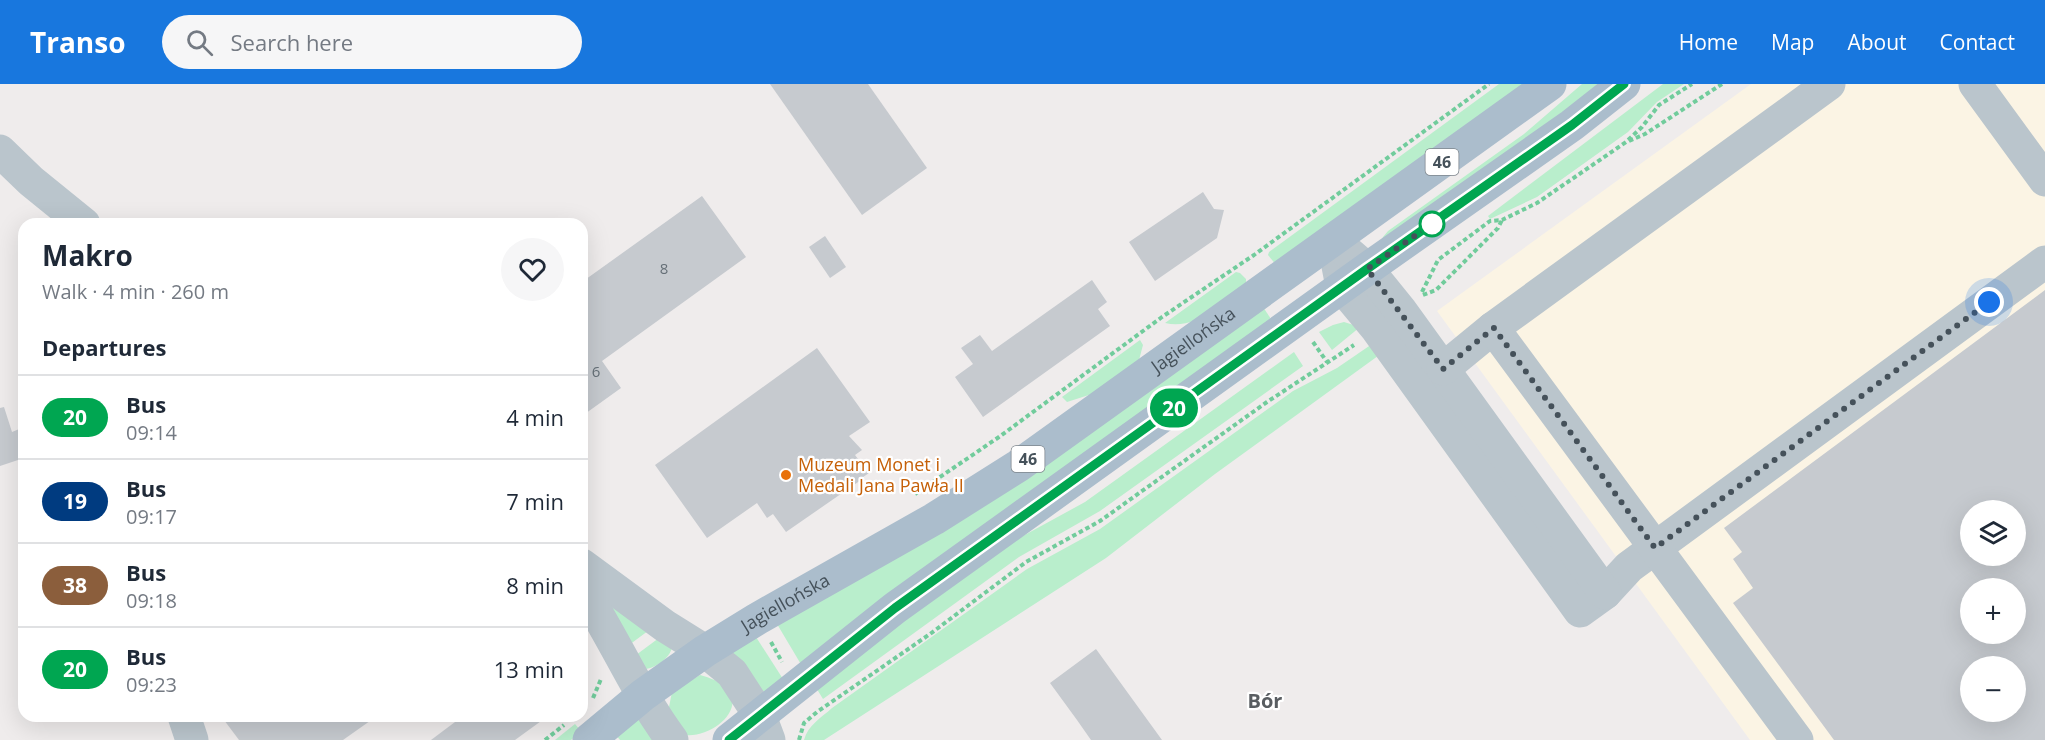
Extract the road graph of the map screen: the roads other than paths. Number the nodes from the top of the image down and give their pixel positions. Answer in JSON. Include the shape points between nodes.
{"nodes":[{"id":1,"x":1550,"y":84,"type":"edge"},
{"id":2,"x":1624,"y":84,"type":"edge"},
{"id":3,"x":1829,"y":84,"type":"edge"},
{"id":4,"x":1975,"y":84,"type":"edge"},
{"id":5,"x":0,"y":150,"type":"edge"},
{"id":6,"x":2045,"y":180,"type":"edge"},
{"id":7,"x":76,"y":218,"type":"edge"},
{"id":8,"x":1334,"y":240,"type":"junction"},
{"id":9,"x":2045,"y":261,"type":"edge"},
{"id":10,"x":1355,"y":278,"type":"junction"},
{"id":11,"x":1494,"y":328,"type":"junction"},
{"id":12,"x":1443,"y":369,"type":"junction"},
{"id":13,"x":1655,"y":548,"type":"junction"},
{"id":14,"x":588,"y":568,"type":"edge"},
{"id":15,"x":1605,"y":592,"type":"junction"},
{"id":16,"x":588,"y":599,"type":"edge"},
{"id":17,"x":705,"y":651,"type":"junction"},
{"id":18,"x":642,"y":694,"type":"junction"},
{"id":19,"x":186,"y":722,"type":"edge"},
{"id":20,"x":765,"y":728,"type":"edge"},
{"id":21,"x":579,"y":731,"type":"edge"},
{"id":22,"x":192,"y":740,"type":"edge"},
{"id":23,"x":672,"y":740,"type":"edge"},
{"id":24,"x":729,"y":740,"type":"edge"},
{"id":25,"x":1797,"y":740,"type":"edge"}],
"edges":[{"from":1,"to":8,"type":"main road","name":"Jagiellońska","number":"46"},
{"from":2,"to":10,"type":"main road","number":"46"},
{"from":3,"to":11,"type":"street"},
{"from":4,"to":6,"type":"street"},
{"from":5,"to":7,"type":"street","via":[[31,182]]},
{"from":8,"to":10,"type":"street"},
{"from":8,"to":17,"type":"main road","name":"Jagiellońska","number":"46","via":[[1018,466]]},
{"from":9,"to":13,"type":"street"},
{"from":10,"to":12,"type":"street"},
{"from":10,"to":15,"type":"street","via":[[1377,329],[1580,611]]},
{"from":10,"to":20,"type":"main road","number":"46","via":[[895,608],[797,685]]},
{"from":11,"to":12,"type":"street"},
{"from":11,"to":13,"type":"street"},
{"from":12,"to":15,"type":"street"},
{"from":13,"to":15,"type":"street"},
{"from":13,"to":25,"type":"street"},
{"from":14,"to":17,"type":"street"},
{"from":16,"to":18,"type":"street"},
{"from":17,"to":18,"type":"main road","name":"Jagiellońska","number":"46"},
{"from":17,"to":20,"type":"street","via":[[732,673]]},
{"from":18,"to":21,"type":"main road","name":"Jagiellońska","number":"46"},
{"from":18,"to":23,"type":"street"},
{"from":19,"to":22,"type":"street"},
{"from":20,"to":24,"type":"main road","number":"46"}]}
